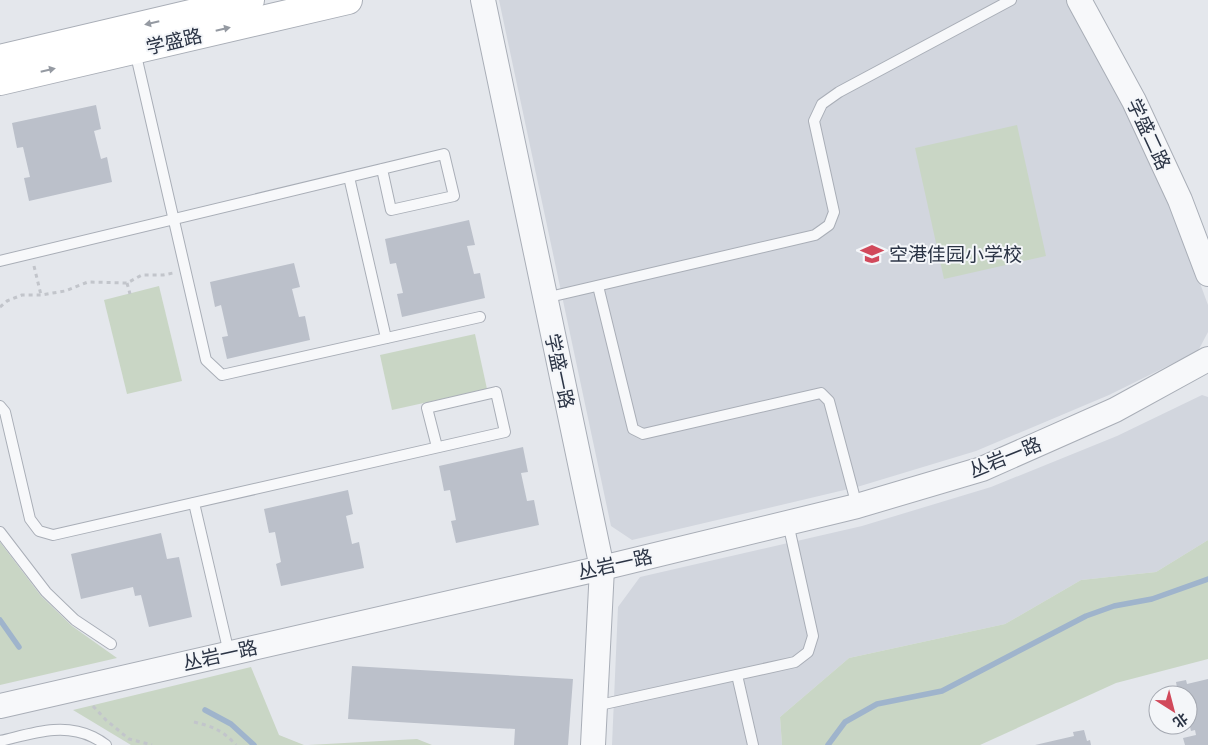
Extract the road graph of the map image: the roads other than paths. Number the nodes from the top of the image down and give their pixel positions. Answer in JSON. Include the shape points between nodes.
{"nodes":[{"id":1,"x":250,"y":0,"type":"edge"},
{"id":2,"x":348,"y":0,"type":"edge"},
{"id":3,"x":483,"y":0,"type":"edge"},
{"id":4,"x":1011,"y":0,"type":"edge"},
{"id":5,"x":1079,"y":0,"type":"edge"},
{"id":6,"x":135,"y":50,"type":"junction"},
{"id":7,"x":0,"y":59,"type":"edge"},
{"id":8,"x":0,"y":80,"type":"edge"},
{"id":9,"x":382,"y":169,"type":"junction"},
{"id":10,"x":349,"y":177,"type":"junction"},
{"id":11,"x":174,"y":219,"type":"junction"},
{"id":12,"x":0,"y":261,"type":"edge"},
{"id":13,"x":1208,"y":274,"type":"edge"},
{"id":14,"x":598,"y":286,"type":"junction"},
{"id":15,"x":545,"y":298,"type":"junction"},
{"id":16,"x":480,"y":317,"type":"dead end"},
{"id":17,"x":386,"y":338,"type":"junction"},
{"id":18,"x":1208,"y":359,"type":"edge"},
{"id":19,"x":0,"y":406,"type":"edge"},
{"id":20,"x":437,"y":447,"type":"junction"},
{"id":21,"x":194,"y":502,"type":"junction"},
{"id":22,"x":857,"y":506,"type":"junction"},
{"id":23,"x":788,"y":523,"type":"junction"},
{"id":24,"x":0,"y":532,"type":"edge"},
{"id":25,"x":602,"y":568,"type":"junction"},
{"id":26,"x":111,"y":644,"type":"dead end"},
{"id":27,"x":229,"y":653,"type":"junction"},
{"id":28,"x":737,"y":675,"type":"junction"},
{"id":29,"x":0,"y":706,"type":"edge"},
{"id":30,"x":595,"y":706,"type":"junction"},
{"id":31,"x":0,"y":741,"type":"edge"},
{"id":32,"x":106,"y":745,"type":"edge"},
{"id":33,"x":593,"y":745,"type":"edge"},
{"id":34,"x":753,"y":745,"type":"edge"}],
"edges":[{"from":1,"to":7,"type":"main road","name":"学盛路","one_way":true},
{"from":6,"to":2,"type":"main road","name":"学盛路","one_way":true},
{"from":3,"to":15,"type":"street","name":"学盛一路"},
{"from":4,"to":14,"type":"lane","via":[[822,104],[814,121],[834,212],[829,225],[815,235]]},
{"from":5,"to":13,"type":"street","name":"学盛二路","via":[[1134,101],[1180,200]]},
{"from":8,"to":6,"type":"main road","name":"学盛路","one_way":true},
{"from":6,"to":11,"type":"lane"},
{"from":9,"to":9,"type":"lane","via":[[444,154],[454,196],[391,210]]},
{"from":9,"to":10,"type":"lane"},
{"from":10,"to":11,"type":"lane"},
{"from":10,"to":17,"type":"lane"},
{"from":11,"to":12,"type":"lane"},
{"from":11,"to":17,"type":"lane","via":[[206,360],[222,375]]},
{"from":14,"to":15,"type":"lane"},
{"from":14,"to":22,"type":"lane","via":[[633,429],[643,434],[821,393],[829,401]]},
{"from":15,"to":25,"type":"street","name":"学盛一路"},
{"from":16,"to":17,"type":"lane"},
{"from":18,"to":22,"type":"street","name":"丛岩一路","via":[[1115,410],[982,469]]},
{"from":19,"to":21,"type":"lane","via":[[5,412],[30,519],[39,531],[53,535]]},
{"from":20,"to":20,"type":"lane","via":[[427,408],[496,392],[505,432]]},
{"from":20,"to":21,"type":"lane"},
{"from":21,"to":27,"type":"lane"},
{"from":22,"to":23,"type":"street","name":"丛岩一路"},
{"from":23,"to":25,"type":"street","name":"丛岩一路"},
{"from":23,"to":28,"type":"lane","via":[[813,636],[808,652],[795,662]]},
{"from":24,"to":26,"type":"lane","via":[[46,592],[75,620]]},
{"from":25,"to":27,"type":"street","name":"丛岩一路"},
{"from":25,"to":30,"type":"street","name":"学盛一路"},
{"from":27,"to":29,"type":"street","name":"丛岩一路"},
{"from":28,"to":30,"type":"lane"},
{"from":28,"to":34,"type":"lane"},
{"from":30,"to":33,"type":"street","name":"学盛一路"},
{"from":31,"to":32,"type":"lane","via":[[51,729],[93,736]]}]}
